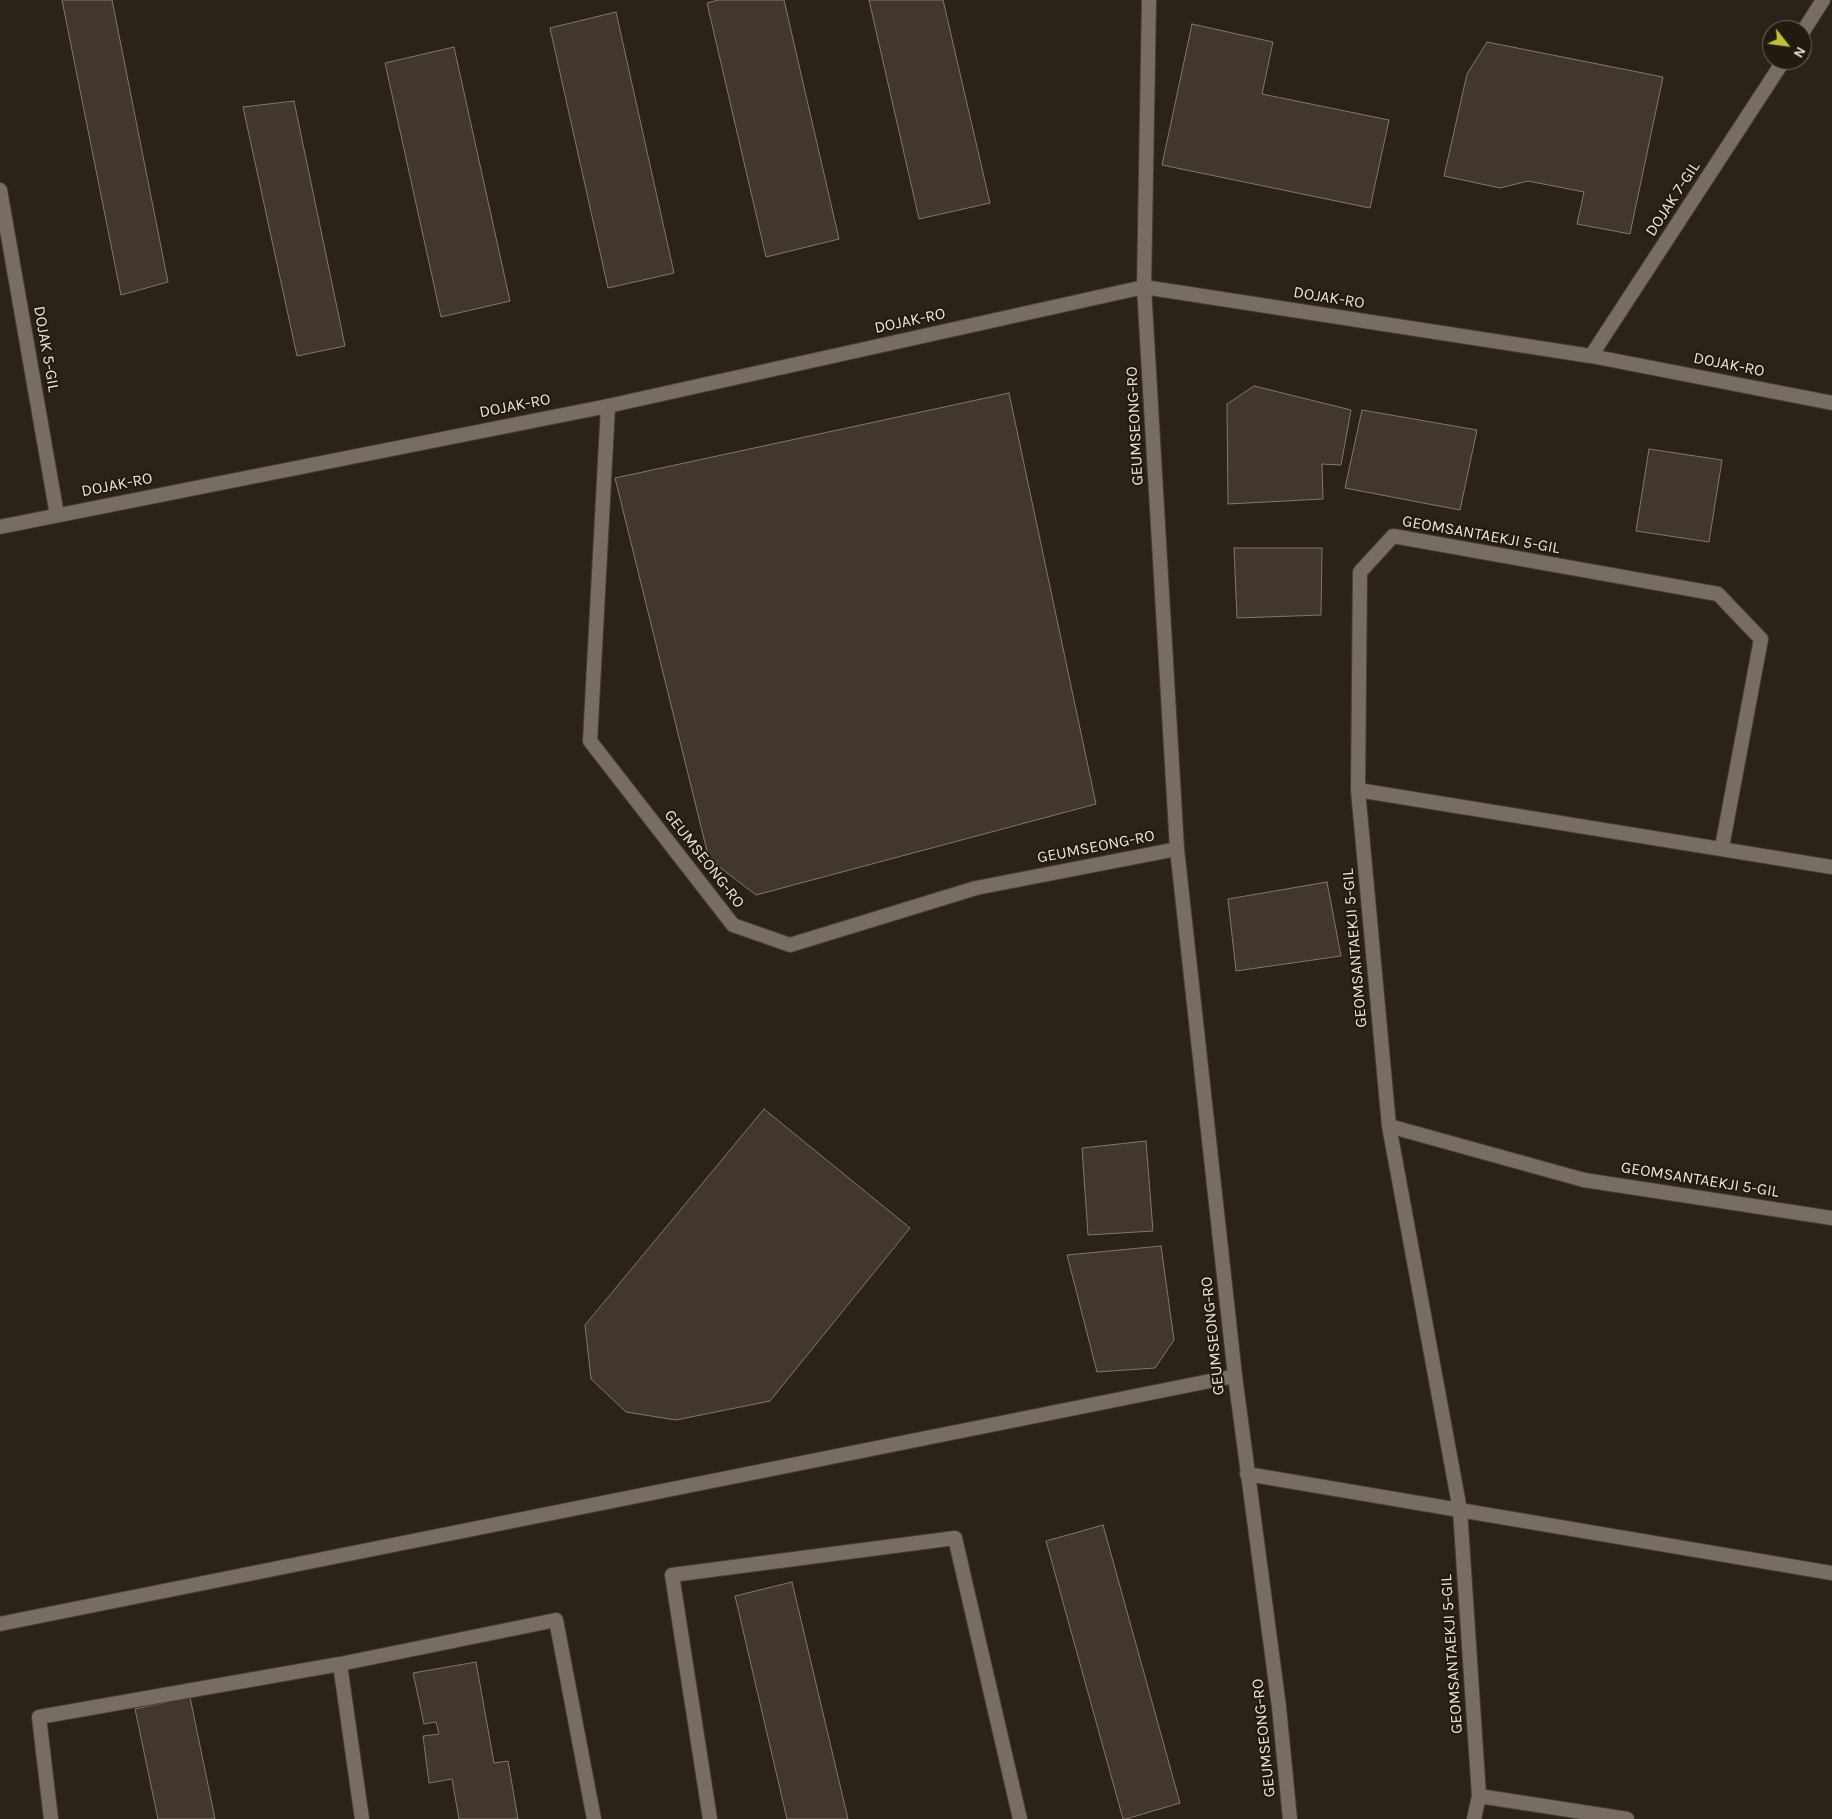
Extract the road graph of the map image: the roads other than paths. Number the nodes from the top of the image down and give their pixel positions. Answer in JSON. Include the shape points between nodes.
{"nodes":[{"id":1,"x":1149,"y":0,"type":"edge"},
{"id":2,"x":1823,"y":0,"type":"edge"},
{"id":3,"x":1810,"y":20,"type":"edge"},
{"id":4,"x":1777,"y":70,"type":"edge"},
{"id":5,"x":0,"y":190,"type":"edge"},
{"id":6,"x":1144,"y":288,"type":"junction"},
{"id":7,"x":1591,"y":356,"type":"junction"},
{"id":8,"x":1832,"y":403,"type":"edge"},
{"id":9,"x":608,"y":406,"type":"junction"},
{"id":10,"x":57,"y":515,"type":"junction"},
{"id":11,"x":0,"y":527,"type":"edge"},
{"id":12,"x":1358,"y":790,"type":"junction"},
{"id":13,"x":1722,"y":848,"type":"junction"},
{"id":14,"x":1177,"y":849,"type":"junction"},
{"id":15,"x":1832,"y":867,"type":"edge"},
{"id":16,"x":1389,"y":1126,"type":"junction"},
{"id":17,"x":1832,"y":1218,"type":"edge"},
{"id":18,"x":1235,"y":1376,"type":"junction"},
{"id":19,"x":1247,"y":1474,"type":"junction"},
{"id":20,"x":1460,"y":1510,"type":"junction"},
{"id":21,"x":1832,"y":1573,"type":"edge"},
{"id":22,"x":0,"y":1624,"type":"edge"},
{"id":23,"x":340,"y":1664,"type":"junction"},
{"id":24,"x":1479,"y":1796,"type":"junction"},
{"id":25,"x":51,"y":1819,"type":"edge"},
{"id":26,"x":362,"y":1819,"type":"edge"},
{"id":27,"x":594,"y":1819,"type":"edge"},
{"id":28,"x":710,"y":1819,"type":"edge"},
{"id":29,"x":1020,"y":1819,"type":"edge"},
{"id":30,"x":1290,"y":1819,"type":"edge"},
{"id":31,"x":1474,"y":1819,"type":"edge"},
{"id":32,"x":1627,"y":1819,"type":"edge"}],
"edges":[{"from":1,"to":6,"type":"street","name":"GEUMSEONG-RO"},
{"from":2,"to":3,"type":"street"},
{"from":4,"to":7,"type":"street","name":"DOJAK 7-GIL"},
{"from":5,"to":10,"type":"street","name":"DOJAK 5-GIL"},
{"from":6,"to":7,"type":"street","name":"DOJAK-RO"},
{"from":6,"to":9,"type":"street","name":"DOJAK-RO"},
{"from":6,"to":14,"type":"street","name":"GEUMSEONG-RO"},
{"from":7,"to":8,"type":"street","name":"DOJAK-RO"},
{"from":9,"to":10,"type":"street","name":"DOJAK-RO"},
{"from":9,"to":14,"type":"street","name":"GEUMSEONG-RO","via":[[590,742],[733,925],[790,945],[976,888]]},
{"from":10,"to":11,"type":"street","name":"DOJAK-RO"},
{"from":12,"to":13,"type":"street"},
{"from":12,"to":13,"type":"street","name":"GEOMSANTAEKJI 5-GIL","via":[[1360,572],[1393,536],[1718,594],[1761,639]]},
{"from":12,"to":16,"type":"street","name":"GEOMSANTAEKJI 5-GIL"},
{"from":13,"to":15,"type":"street"},
{"from":14,"to":18,"type":"street","name":"GEUMSEONG-RO"},
{"from":16,"to":17,"type":"street","name":"GEOMSANTAEKJI 5-GIL","via":[[1584,1180]]},
{"from":16,"to":20,"type":"street","name":"GEOMSANTAEKJI 5-GIL"},
{"from":18,"to":19,"type":"street","name":"GEUMSEONG-RO"},
{"from":18,"to":22,"type":"street"},
{"from":19,"to":20,"type":"street"},
{"from":19,"to":30,"type":"street","name":"GEUMSEONG-RO","via":[[1279,1707]]},
{"from":20,"to":21,"type":"street"},
{"from":20,"to":24,"type":"street","name":"GEOMSANTAEKJI 5-GIL"},
{"from":23,"to":25,"type":"street","via":[[40,1717]]},
{"from":23,"to":26,"type":"street"},
{"from":23,"to":27,"type":"street","via":[[556,1620]]},
{"from":24,"to":31,"type":"street","name":"GEOMSANTAEKJI 5-GIL"},
{"from":24,"to":32,"type":"street"},
{"from":28,"to":29,"type":"street","via":[[672,1575],[955,1538]]}]}
